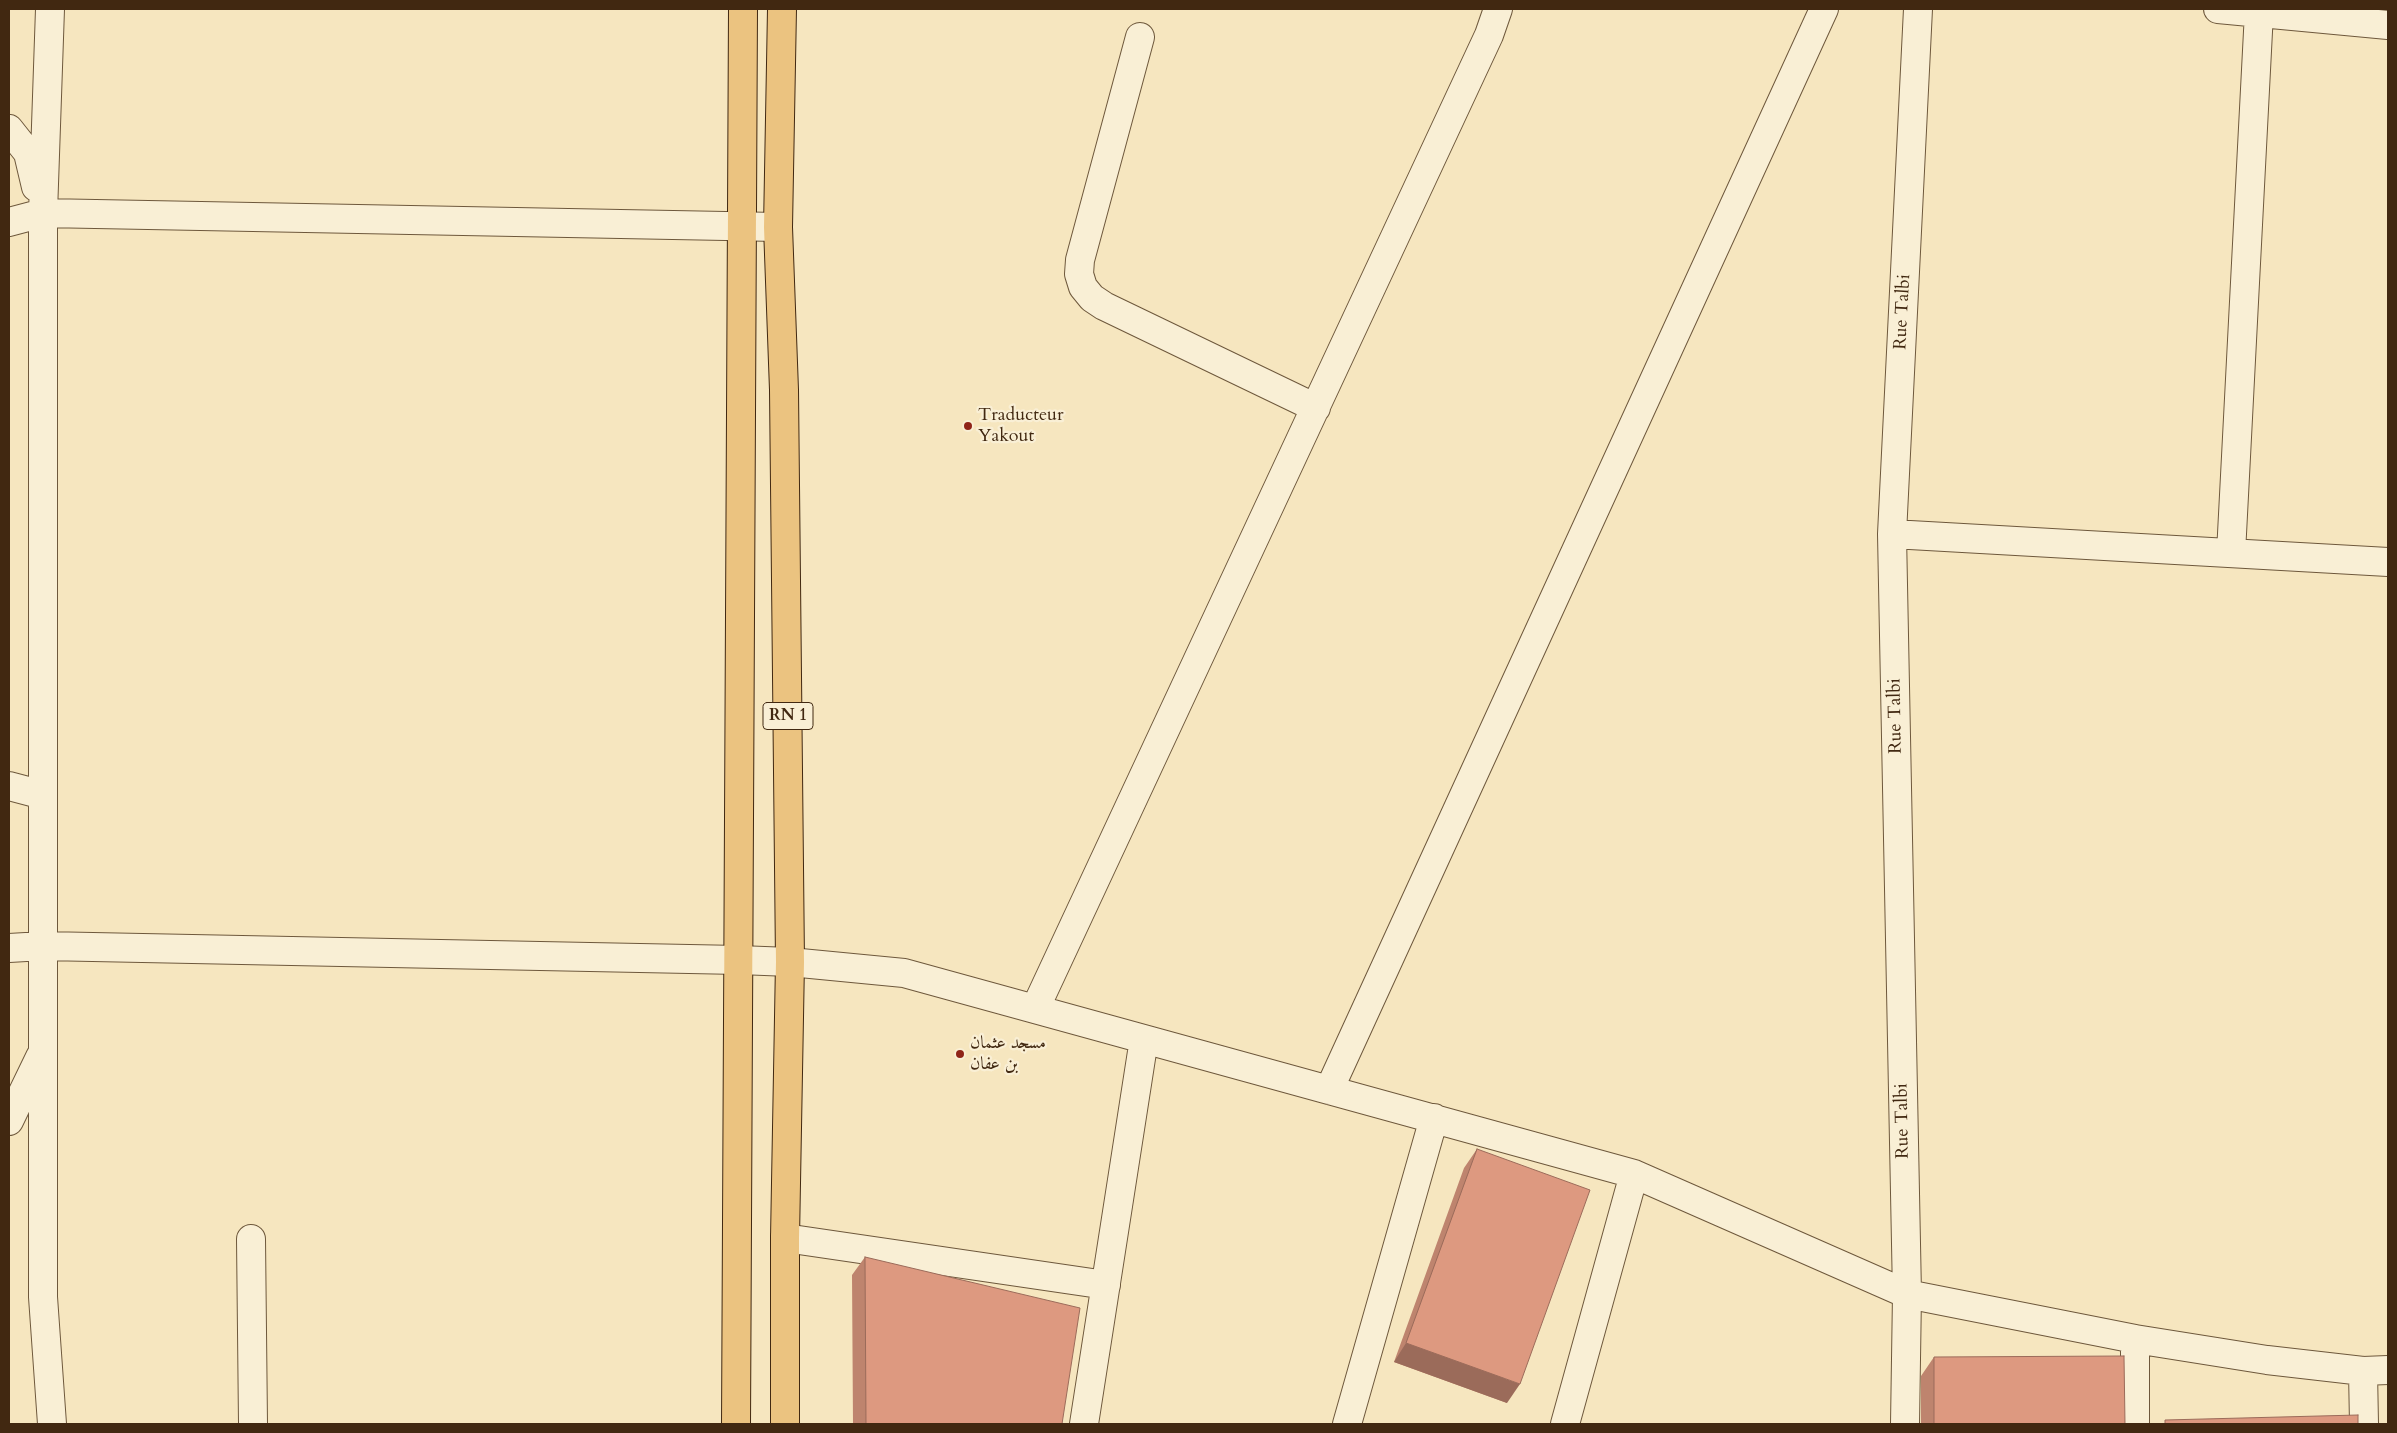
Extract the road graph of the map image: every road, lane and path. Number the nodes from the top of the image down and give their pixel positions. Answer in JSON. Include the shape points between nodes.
{"nodes":[{"id":1,"x":50,"y":9,"type":"edge"},
{"id":2,"x":743,"y":9,"type":"edge"},
{"id":3,"x":782,"y":9,"type":"edge"},
{"id":4,"x":1498,"y":9,"type":"edge"},
{"id":5,"x":1824,"y":9,"type":"edge"},
{"id":6,"x":1918,"y":9,"type":"edge"},
{"id":7,"x":2218,"y":9,"type":"edge"},
{"id":8,"x":2259,"y":12,"type":"junction"},
{"id":9,"x":2388,"y":25,"type":"edge"},
{"id":10,"x":1140,"y":37,"type":"dead end"},
{"id":11,"x":9,"y":129,"type":"edge"},
{"id":12,"x":43,"y":213,"type":"junction"},
{"id":13,"x":9,"y":222,"type":"edge"},
{"id":14,"x":741,"y":226,"type":"junction"},
{"id":15,"x":778,"y":227,"type":"junction"},
{"id":16,"x":1316,"y":408,"type":"junction"},
{"id":17,"x":1892,"y":534,"type":"junction"},
{"id":18,"x":2231,"y":553,"type":"junction"},
{"id":19,"x":2388,"y":562,"type":"edge"},
{"id":20,"x":9,"y":786,"type":"edge"},
{"id":21,"x":43,"y":795,"type":"junction"},
{"id":22,"x":43,"y":946,"type":"junction"},
{"id":23,"x":9,"y":948,"type":"edge"},
{"id":24,"x":739,"y":960,"type":"junction"},
{"id":25,"x":790,"y":962,"type":"junction"},
{"id":26,"x":1035,"y":1010,"type":"junction"},
{"id":27,"x":1144,"y":1039,"type":"junction"},
{"id":28,"x":43,"y":1051,"type":"junction"},
{"id":29,"x":1329,"y":1090,"type":"junction"},
{"id":30,"x":1434,"y":1118,"type":"junction"},
{"id":31,"x":9,"y":1121,"type":"edge"},
{"id":32,"x":1634,"y":1174,"type":"junction"},
{"id":33,"x":785,"y":1238,"type":"junction"},
{"id":34,"x":251,"y":1239,"type":"dead end"},
{"id":35,"x":1106,"y":1285,"type":"junction"},
{"id":36,"x":1907,"y":1294,"type":"junction"},
{"id":37,"x":2135,"y":1339,"type":"junction"},
{"id":38,"x":2376,"y":1370,"type":"edge"},
{"id":39,"x":52,"y":1424,"type":"edge"},
{"id":40,"x":253,"y":1424,"type":"edge"},
{"id":41,"x":736,"y":1424,"type":"edge"},
{"id":42,"x":784,"y":1424,"type":"edge"},
{"id":43,"x":1084,"y":1424,"type":"edge"},
{"id":44,"x":1348,"y":1424,"type":"edge"},
{"id":45,"x":1565,"y":1424,"type":"edge"},
{"id":46,"x":1905,"y":1424,"type":"edge"},
{"id":47,"x":2135,"y":1424,"type":"edge"},
{"id":48,"x":2364,"y":1424,"type":"edge"}],
"edges":[{"from":1,"to":12,"type":"street"},
{"from":2,"to":14,"type":"main road","number":"RN 1"},
{"from":3,"to":15,"type":"main road","number":"RN 1"},
{"from":4,"to":16,"type":"street","via":[[1489,35]]},
{"from":5,"to":29,"type":"street"},
{"from":6,"to":17,"type":"street","name":"Rue Talbi"},
{"from":7,"to":8,"type":"street"},
{"from":8,"to":9,"type":"street"},
{"from":8,"to":18,"type":"street"},
{"from":10,"to":16,"type":"street","via":[[1080,260],[1079,274],[1083,287],[1104,306]]},
{"from":11,"to":12,"type":"street","via":[[28,153]]},
{"from":12,"to":13,"type":"street"},
{"from":12,"to":14,"type":"street"},
{"from":12,"to":21,"type":"street"},
{"from":14,"to":15,"type":"street"},
{"from":14,"to":24,"type":"main road","number":"RN 1"},
{"from":15,"to":25,"type":"main road","number":"RN 1","via":[[784,390]]},
{"from":16,"to":26,"type":"street"},
{"from":17,"to":18,"type":"street"},
{"from":17,"to":36,"type":"street","name":"Rue Talbi"},
{"from":18,"to":19,"type":"street"},
{"from":20,"to":21,"type":"street"},
{"from":21,"to":22,"type":"street"},
{"from":22,"to":23,"type":"street"},
{"from":22,"to":24,"type":"street"},
{"from":22,"to":28,"type":"street"},
{"from":24,"to":25,"type":"street"},
{"from":24,"to":41,"type":"main road","number":"RN 1"},
{"from":25,"to":26,"type":"street","via":[[904,973]]},
{"from":25,"to":33,"type":"main road","number":"RN 1"},
{"from":26,"to":27,"type":"street"},
{"from":27,"to":29,"type":"street"},
{"from":27,"to":35,"type":"street"},
{"from":28,"to":31,"type":"street"},
{"from":28,"to":39,"type":"street","via":[[43,1297]]},
{"from":29,"to":30,"type":"street"},
{"from":30,"to":32,"type":"street"},
{"from":30,"to":44,"type":"street"},
{"from":32,"to":36,"type":"street"},
{"from":32,"to":45,"type":"street"},
{"from":33,"to":35,"type":"street"},
{"from":33,"to":42,"type":"main road","number":"RN 1"},
{"from":34,"to":40,"type":"street"},
{"from":35,"to":43,"type":"street"},
{"from":36,"to":37,"type":"street"},
{"from":36,"to":46,"type":"street","name":"Rue Talbi"},
{"from":37,"to":38,"type":"street","via":[[2267,1360]]},
{"from":37,"to":47,"type":"street"},
{"from":38,"to":48,"type":"street"}]}
